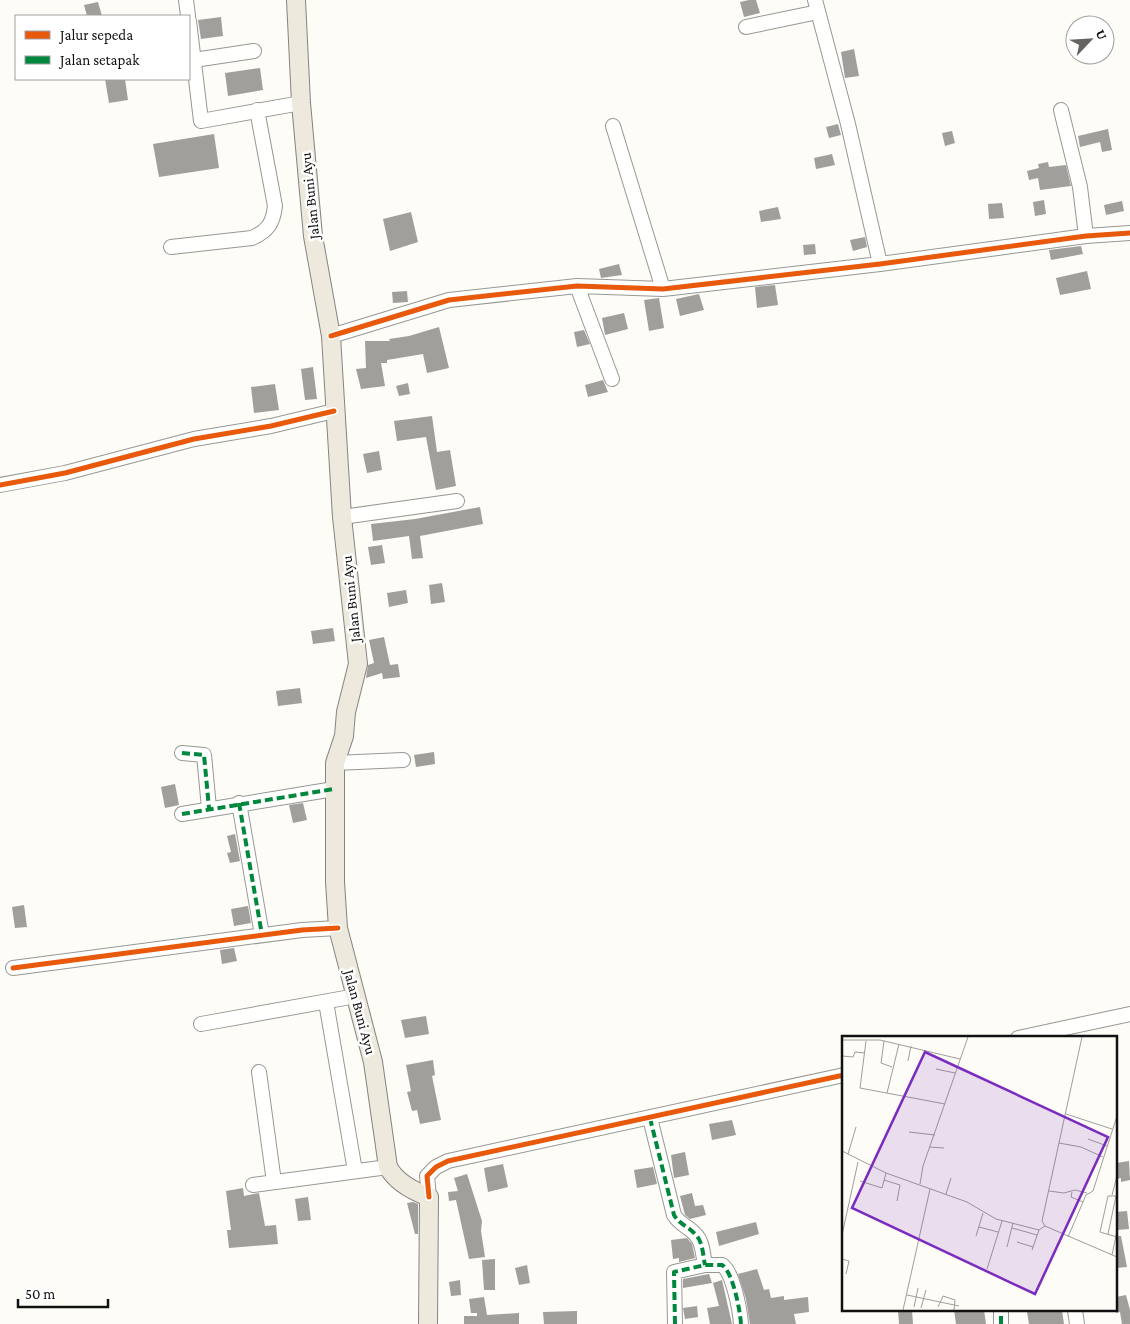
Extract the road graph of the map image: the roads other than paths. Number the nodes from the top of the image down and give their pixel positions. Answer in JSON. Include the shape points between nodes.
{"nodes":[{"id":1,"x":186,"y":0,"type":"edge"},
{"id":2,"x":296,"y":0,"type":"edge"},
{"id":3,"x":816,"y":6,"type":"edge"},
{"id":4,"x":188,"y":15,"type":"edge"},
{"id":5,"x":746,"y":27,"type":"dead end"},
{"id":6,"x":190,"y":29,"type":"edge"},
{"id":7,"x":254,"y":51,"type":"dead end"},
{"id":8,"x":194,"y":60,"type":"junction"},
{"id":9,"x":300,"y":103,"type":"junction"},
{"id":10,"x":257,"y":110,"type":"junction"},
{"id":11,"x":1061,"y":110,"type":"dead end"},
{"id":12,"x":613,"y":126,"type":"dead end"},
{"id":13,"x":1130,"y":233,"type":"edge"},
{"id":14,"x":1086,"y":236,"type":"junction"},
{"id":15,"x":171,"y":247,"type":"dead end"},
{"id":16,"x":878,"y":257,"type":"junction"},
{"id":17,"x":577,"y":286,"type":"junction"},
{"id":18,"x":663,"y":289,"type":"junction"},
{"id":19,"x":331,"y":336,"type":"junction"},
{"id":20,"x":612,"y":379,"type":"dead end"},
{"id":21,"x":334,"y":411,"type":"junction"},
{"id":22,"x":0,"y":485,"type":"edge"},
{"id":23,"x":457,"y":501,"type":"dead end"},
{"id":24,"x":342,"y":517,"type":"junction"},
{"id":25,"x":182,"y":753,"type":"dead end"},
{"id":26,"x":403,"y":760,"type":"dead end"},
{"id":27,"x":336,"y":763,"type":"junction"},
{"id":28,"x":334,"y":789,"type":"junction"},
{"id":29,"x":239,"y":804,"type":"junction"},
{"id":30,"x":210,"y":808,"type":"junction"},
{"id":31,"x":182,"y":814,"type":"dead end"},
{"id":32,"x":338,"y":928,"type":"junction"},
{"id":33,"x":262,"y":935,"type":"junction"},
{"id":34,"x":13,"y":968,"type":"dead end"},
{"id":35,"x":356,"y":996,"type":"junction"},
{"id":36,"x":326,"y":1002,"type":"junction"},
{"id":37,"x":1130,"y":1014,"type":"edge"},
{"id":38,"x":201,"y":1024,"type":"dead end"},
{"id":39,"x":1027,"y":1036,"type":"edge"},
{"id":40,"x":259,"y":1072,"type":"dead end"},
{"id":41,"x":842,"y":1075,"type":"edge"},
{"id":42,"x":650,"y":1118,"type":"junction"},
{"id":43,"x":388,"y":1167,"type":"junction"},
{"id":44,"x":355,"y":1171,"type":"junction"},
{"id":45,"x":274,"y":1182,"type":"junction"},
{"id":46,"x":252,"y":1185,"type":"dead end"},
{"id":47,"x":425,"y":1195,"type":"junction"},
{"id":48,"x":705,"y":1265,"type":"junction"},
{"id":49,"x":428,"y":1324,"type":"edge"},
{"id":50,"x":675,"y":1324,"type":"edge"},
{"id":51,"x":741,"y":1324,"type":"edge"}],
"edges":[{"from":1,"to":4,"type":"street"},
{"from":2,"to":9,"type":"main road","name":"Jalan Buni Ayu"},
{"from":3,"to":5,"type":"street"},
{"from":3,"to":16,"type":"street","via":[[848,124]]},
{"from":6,"to":8,"type":"street"},
{"from":7,"to":8,"type":"street"},
{"from":8,"to":10,"type":"street","via":[[200,121]]},
{"from":9,"to":10,"type":"street"},
{"from":9,"to":19,"type":"main road","name":"Jalan Buni Ayu","via":[[313,236]]},
{"from":10,"to":15,"type":"street","via":[[275,206],[273,222],[252,238]]},
{"from":11,"to":14,"type":"street","via":[[1080,187]]},
{"from":12,"to":18,"type":"street"},
{"from":13,"to":14,"type":"street"},
{"from":14,"to":16,"type":"street"},
{"from":16,"to":18,"type":"street"},
{"from":17,"to":18,"type":"street"},
{"from":17,"to":19,"type":"street","via":[[449,300]]},
{"from":17,"to":20,"type":"street"},
{"from":19,"to":21,"type":"main road","name":"Jalan Buni Ayu"},
{"from":21,"to":22,"type":"street","via":[[194,439],[65,473]]},
{"from":21,"to":24,"type":"main road","name":"Jalan Buni Ayu"},
{"from":23,"to":24,"type":"street"},
{"from":24,"to":27,"type":"main road","name":"Jalan Buni Ayu","via":[[358,664]]},
{"from":25,"to":30,"type":"street","via":[[204,755]]},
{"from":26,"to":27,"type":"street"},
{"from":27,"to":28,"type":"main road","name":"Jalan Buni Ayu"},
{"from":28,"to":29,"type":"street"},
{"from":28,"to":32,"type":"main road","name":"Jalan Buni Ayu"},
{"from":29,"to":30,"type":"street"},
{"from":29,"to":33,"type":"street"},
{"from":30,"to":31,"type":"street"},
{"from":32,"to":33,"type":"street"},
{"from":32,"to":35,"type":"main road","name":"Jalan Buni Ayu"},
{"from":33,"to":34,"type":"street"},
{"from":35,"to":36,"type":"street"},
{"from":35,"to":43,"type":"main road","name":"Jalan Buni Ayu","via":[[373,1062]]},
{"from":36,"to":38,"type":"street"},
{"from":36,"to":44,"type":"street"},
{"from":37,"to":39,"type":"street"},
{"from":40,"to":45,"type":"street"},
{"from":41,"to":42,"type":"street"},
{"from":42,"to":47,"type":"street","via":[[448,1161],[428,1176]]},
{"from":42,"to":48,"type":"street","via":[[674,1215],[679,1224],[695,1233],[700,1240]]},
{"from":43,"to":44,"type":"street"},
{"from":43,"to":47,"type":"main road","via":[[396,1178]]},
{"from":44,"to":45,"type":"street"},
{"from":45,"to":46,"type":"street"},
{"from":47,"to":49,"type":"main road"},
{"from":48,"to":50,"type":"street","via":[[674,1272]]},
{"from":48,"to":51,"type":"street","via":[[722,1265],[728,1271],[740,1309]]}]}
